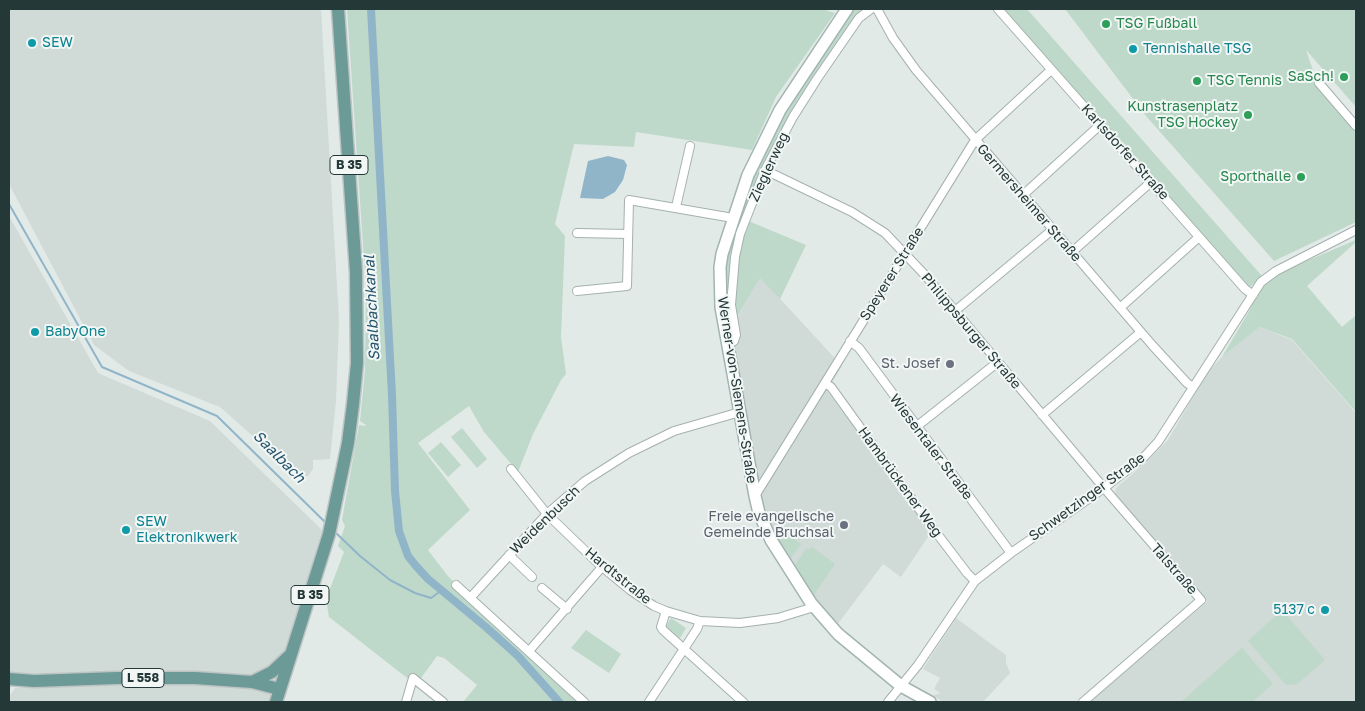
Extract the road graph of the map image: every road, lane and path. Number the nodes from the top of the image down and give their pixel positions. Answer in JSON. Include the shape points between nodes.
{"nodes":[{"id":1,"x":338,"y":9,"type":"edge"},
{"id":2,"x":847,"y":9,"type":"edge"},
{"id":3,"x":871,"y":9,"type":"edge"},
{"id":4,"x":876,"y":9,"type":"edge"},
{"id":5,"x":998,"y":9,"type":"edge"},
{"id":6,"x":1052,"y":70,"type":"junction"},
{"id":7,"x":1319,"y":83,"type":"dead end"},
{"id":8,"x":1100,"y":126,"type":"junction"},
{"id":9,"x":1356,"y":126,"type":"edge"},
{"id":10,"x":975,"y":140,"type":"junction"},
{"id":11,"x":690,"y":146,"type":"dead end"},
{"id":12,"x":765,"y":170,"type":"junction"},
{"id":13,"x":1151,"y":182,"type":"junction"},
{"id":14,"x":1023,"y":195,"type":"junction"},
{"id":15,"x":676,"y":207,"type":"junction"},
{"id":16,"x":733,"y":218,"type":"junction"},
{"id":17,"x":1052,"y":230,"type":"junction"},
{"id":18,"x":1356,"y":230,"type":"edge"},
{"id":19,"x":577,"y":233,"type":"dead end"},
{"id":20,"x":628,"y":234,"type":"junction"},
{"id":21,"x":1199,"y":237,"type":"junction"},
{"id":22,"x":1072,"y":252,"type":"junction"},
{"id":23,"x":905,"y":253,"type":"junction"},
{"id":24,"x":577,"y":291,"type":"dead end"},
{"id":25,"x":1253,"y":295,"type":"junction"},
{"id":26,"x":1121,"y":307,"type":"junction"},
{"id":27,"x":955,"y":311,"type":"junction"},
{"id":28,"x":1142,"y":332,"type":"junction"},
{"id":29,"x":850,"y":342,"type":"junction"},
{"id":30,"x":727,"y":345,"type":"junction"},
{"id":31,"x":998,"y":362,"type":"junction"},
{"id":32,"x":825,"y":382,"type":"junction"},
{"id":33,"x":1194,"y":387,"type":"junction"},
{"id":34,"x":740,"y":412,"type":"junction"},
{"id":35,"x":1042,"y":415,"type":"junction"},
{"id":36,"x":916,"y":428,"type":"junction"},
{"id":37,"x":510,"y":469,"type":"dead end"},
{"id":38,"x":1104,"y":488,"type":"junction"},
{"id":39,"x":755,"y":496,"type":"junction"},
{"id":40,"x":547,"y":514,"type":"junction"},
{"id":41,"x":1010,"y":553,"type":"junction"},
{"id":42,"x":509,"y":555,"type":"junction"},
{"id":43,"x":602,"y":567,"type":"junction"},
{"id":44,"x":532,"y":577,"type":"dead end"},
{"id":45,"x":975,"y":580,"type":"junction"},
{"id":46,"x":456,"y":585,"type":"dead end"},
{"id":47,"x":542,"y":588,"type":"dead end"},
{"id":48,"x":471,"y":597,"type":"junction"},
{"id":49,"x":814,"y":607,"type":"junction"},
{"id":50,"x":567,"y":609,"type":"junction"},
{"id":51,"x":666,"y":611,"type":"junction"},
{"id":52,"x":700,"y":621,"type":"junction"},
{"id":53,"x":684,"y":649,"type":"junction"},
{"id":54,"x":529,"y":651,"type":"junction"},
{"id":55,"x":290,"y":654,"type":"junction"},
{"id":56,"x":9,"y":679,"type":"edge"},
{"id":57,"x":34,"y":681,"type":"junction"},
{"id":58,"x":252,"y":682,"type":"junction"},
{"id":59,"x":902,"y":686,"type":"junction"},
{"id":60,"x":9,"y":688,"type":"edge"},
{"id":61,"x":279,"y":689,"type":"junction"},
{"id":62,"x":276,"y":702,"type":"edge"},
{"id":63,"x":406,"y":702,"type":"edge"},
{"id":64,"x":443,"y":702,"type":"edge"},
{"id":65,"x":584,"y":702,"type":"edge"},
{"id":66,"x":649,"y":702,"type":"edge"},
{"id":67,"x":743,"y":702,"type":"edge"},
{"id":68,"x":888,"y":702,"type":"edge"},
{"id":69,"x":930,"y":702,"type":"edge"},
{"id":70,"x":1083,"y":702,"type":"edge"}],
"edges":[{"from":1,"to":55,"type":"main road","number":"B 35","via":[[356,272],[357,363],[348,443],[333,519]]},
{"from":2,"to":16,"type":"main road","name":"Werner-von-Siemens-Straße","via":[[780,110],[748,175]]},
{"from":3,"to":12,"type":"street","name":"Zieglerweg","via":[[859,18],[817,79]]},
{"from":4,"to":10,"type":"street","name":"Germersheimer Straße","via":[[916,70]]},
{"from":5,"to":6,"type":"street","name":"Karlsdorfer Straße"},
{"from":6,"to":8,"type":"street","name":"Karlsdorfer Straße"},
{"from":6,"to":10,"type":"street","name":"Speyerer Straße"},
{"from":7,"to":9,"type":"street"},
{"from":8,"to":13,"type":"street","name":"Karlsdorfer Straße"},
{"from":8,"to":14,"type":"street"},
{"from":10,"to":14,"type":"street","name":"Germersheimer Straße"},
{"from":10,"to":23,"type":"street","name":"Speyerer Straße"},
{"from":11,"to":15,"type":"street"},
{"from":12,"to":23,"type":"street","name":"Philippsburger Straße","via":[[869,222]]},
{"from":12,"to":30,"type":"street","name":"Zieglerweg","via":[[734,257],[730,305],[736,336]]},
{"from":13,"to":21,"type":"street","name":"Karlsdorfer Straße"},
{"from":13,"to":22,"type":"street"},
{"from":14,"to":17,"type":"street","name":"Germersheimer Straße"},
{"from":15,"to":16,"type":"street"},
{"from":15,"to":20,"type":"street","via":[[629,200]]},
{"from":16,"to":30,"type":"main road","name":"Werner-von-Siemens-Straße","via":[[720,267],[721,307]]},
{"from":17,"to":22,"type":"street","name":"Germersheimer Straße"},
{"from":17,"to":27,"type":"street"},
{"from":18,"to":25,"type":"street","name":"Schwetzinger Straße","via":[[1276,271],[1261,282]]},
{"from":19,"to":20,"type":"street"},
{"from":20,"to":24,"type":"street","via":[[628,286]]},
{"from":21,"to":25,"type":"street","name":"Karlsdorfer Straße"},
{"from":21,"to":26,"type":"street"},
{"from":22,"to":26,"type":"street","name":"Germersheimer Straße"},
{"from":23,"to":27,"type":"street","name":"Philippsburger Straße"},
{"from":23,"to":29,"type":"street","name":"Speyerer Straße"},
{"from":25,"to":33,"type":"street","name":"Schwetzinger Straße"},
{"from":26,"to":28,"type":"street","name":"Germersheimer Straße"},
{"from":27,"to":31,"type":"street","name":"Philippsburger Straße"},
{"from":28,"to":33,"type":"street","name":"Germersheimer Straße","via":[[1177,373]]},
{"from":28,"to":35,"type":"street"},
{"from":29,"to":32,"type":"street","name":"Speyerer Straße"},
{"from":29,"to":36,"type":"street","name":"Wiesentaler Straße","via":[[858,348]]},
{"from":30,"to":34,"type":"main road","name":"Werner-von-Siemens-Straße"},
{"from":31,"to":35,"type":"street","name":"Philippsburger Straße"},
{"from":31,"to":36,"type":"street"},
{"from":32,"to":39,"type":"street","name":"Speyerer Straße"},
{"from":32,"to":45,"type":"street","name":"Hambrückener Weg"},
{"from":33,"to":38,"type":"street","name":"Schwetzinger Straße","via":[[1158,442]]},
{"from":34,"to":39,"type":"main road","name":"Werner-von-Siemens-Straße"},
{"from":34,"to":40,"type":"street","name":"Weidenbusch","via":[[674,431],[628,453],[584,481]]},
{"from":35,"to":38,"type":"street","name":"Philippsburger Straße"},
{"from":36,"to":41,"type":"street","name":"Wiesentaler Straße"},
{"from":37,"to":40,"type":"street","name":"Hardtstraße"},
{"from":38,"to":41,"type":"street","name":"Schwetzinger Straße"},
{"from":38,"to":70,"type":"street","name":"Talstraße","via":[[1201,600]]},
{"from":39,"to":49,"type":"main road","name":"Werner-von-Siemens-Straße","via":[[771,540]]},
{"from":40,"to":42,"type":"street","name":"Weidenbusch"},
{"from":40,"to":43,"type":"street","name":"Hardtstraße"},
{"from":41,"to":45,"type":"street","name":"Schwetzinger Straße"},
{"from":42,"to":44,"type":"street"},
{"from":42,"to":48,"type":"street","name":"Weidenbusch"},
{"from":43,"to":50,"type":"street"},
{"from":43,"to":51,"type":"street","name":"Hardtstraße","via":[[630,590]]},
{"from":45,"to":59,"type":"street","name":"Schwetzinger Straße"},
{"from":46,"to":48,"type":"street"},
{"from":47,"to":50,"type":"street"},
{"from":48,"to":54,"type":"street"},
{"from":49,"to":52,"type":"street","name":"Hardtstraße","via":[[778,618],[740,623]]},
{"from":49,"to":59,"type":"main road","name":"Werner-von-Siemens-Straße","via":[[838,634]]},
{"from":50,"to":54,"type":"street"},
{"from":51,"to":52,"type":"street","name":"Hardtstraße"},
{"from":51,"to":53,"type":"street","via":[[661,627]]},
{"from":52,"to":53,"type":"street"},
{"from":53,"to":66,"type":"street"},
{"from":53,"to":67,"type":"street"},
{"from":54,"to":65,"type":"street"},
{"from":55,"to":58,"type":"main road","number":"B 35","via":[[272,672]]},
{"from":55,"to":61,"type":"main road","number":"B 35"},
{"from":56,"to":57,"type":"main road","number":"L 558"},
{"from":57,"to":58,"type":"main road","number":"L 558","via":[[166,678]]},
{"from":57,"to":60,"type":"main road","number":"L 558"},
{"from":58,"to":61,"type":"main road","number":"L 558"},
{"from":59,"to":68,"type":"street","name":"Schwetzinger Straße"},
{"from":59,"to":69,"type":"main road","name":"Werner-von-Siemens-Straße"},
{"from":61,"to":62,"type":"main road","number":"B 35"},
{"from":63,"to":64,"type":"street","via":[[413,678]]}]}
